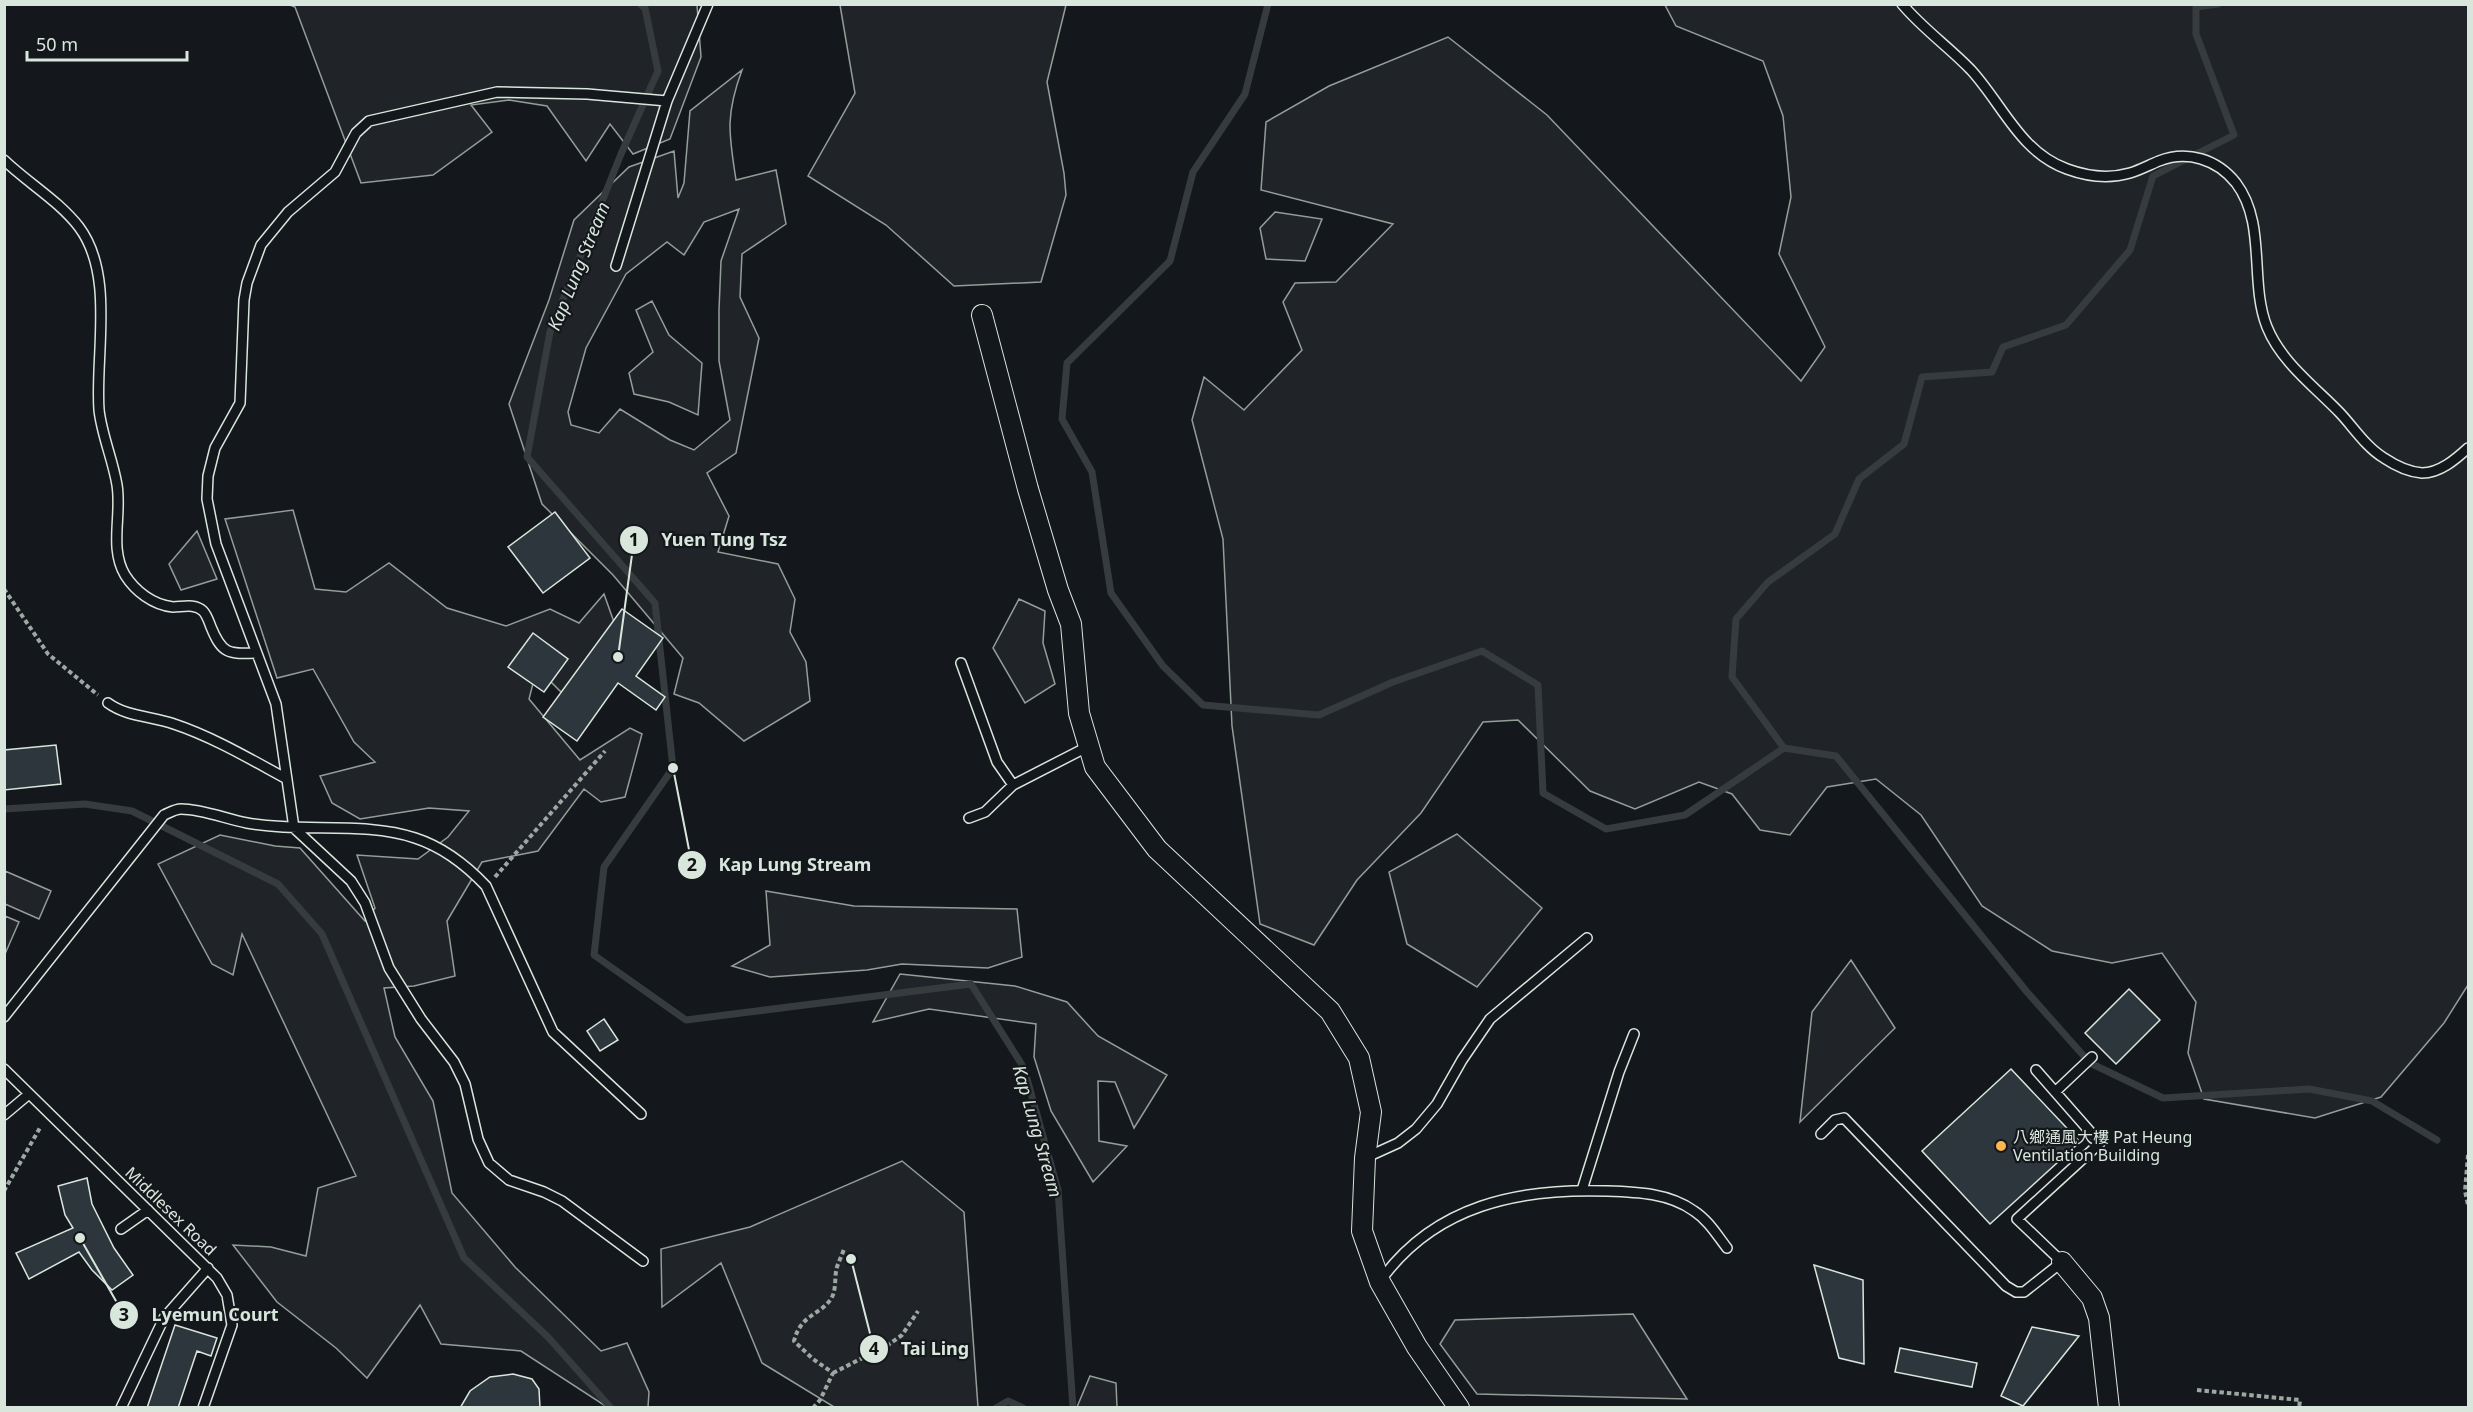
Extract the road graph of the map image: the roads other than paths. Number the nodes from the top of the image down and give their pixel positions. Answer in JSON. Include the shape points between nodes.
{"nodes":[{"id":1,"x":708,"y":4,"type":"edge"},
{"id":2,"x":1902,"y":4,"type":"edge"},
{"id":3,"x":667,"y":101,"type":"junction"},
{"id":4,"x":4,"y":160,"type":"edge"},
{"id":5,"x":616,"y":266,"type":"dead end"},
{"id":6,"x":982,"y":315,"type":"dead end"},
{"id":7,"x":2469,"y":448,"type":"edge"},
{"id":8,"x":256,"y":653,"type":"junction"},
{"id":9,"x":961,"y":663,"type":"dead end"},
{"id":10,"x":108,"y":703,"type":"road end"},
{"id":11,"x":1089,"y":746,"type":"junction"},
{"id":12,"x":287,"y":778,"type":"junction"},
{"id":13,"x":1013,"y":785,"type":"junction"},
{"id":14,"x":969,"y":818,"type":"dead end"},
{"id":15,"x":294,"y":828,"type":"junction"},
{"id":16,"x":1587,"y":938,"type":"dead end"},
{"id":17,"x":4,"y":1017,"type":"edge"},
{"id":18,"x":1634,"y":1034,"type":"dead end"},
{"id":19,"x":2092,"y":1057,"type":"dead end"},
{"id":20,"x":4,"y":1069,"type":"edge"},
{"id":21,"x":2036,"y":1070,"type":"dead end"},
{"id":22,"x":2055,"y":1092,"type":"junction"},
{"id":23,"x":29,"y":1094,"type":"junction"},
{"id":24,"x":641,"y":1114,"type":"dead end"},
{"id":25,"x":4,"y":1115,"type":"edge"},
{"id":26,"x":1821,"y":1134,"type":"dead end"},
{"id":27,"x":1365,"y":1158,"type":"junction"},
{"id":28,"x":1582,"y":1190,"type":"junction"},
{"id":29,"x":148,"y":1210,"type":"junction"},
{"id":30,"x":122,"y":1229,"type":"dead end"},
{"id":31,"x":1727,"y":1248,"type":"dead end"},
{"id":32,"x":643,"y":1261,"type":"dead end"},
{"id":33,"x":2062,"y":1262,"type":"junction"},
{"id":34,"x":208,"y":1268,"type":"junction"},
{"id":35,"x":1380,"y":1282,"type":"junction"},
{"id":36,"x":121,"y":1407,"type":"edge"},
{"id":37,"x":203,"y":1407,"type":"edge"},
{"id":38,"x":1460,"y":1407,"type":"edge"},
{"id":39,"x":2109,"y":1407,"type":"edge"}],
"edges":[{"from":1,"to":3,"type":"lane"},
{"from":2,"to":7,"type":"lane","via":[[1971,71],[2023,139],[2058,165],[2086,174],[2112,176],[2172,157],[2194,157],[2221,169],[2244,195],[2253,226],[2265,320],[2274,341],[2296,368],[2368,445],[2405,470],[2433,472]]},
{"from":3,"to":5,"type":"lane"},
{"from":3,"to":8,"type":"lane","via":[[497,92],[369,121],[356,134],[335,172],[288,212],[261,245],[244,300],[240,404],[213,455],[207,499],[216,544]]},
{"from":4,"to":8,"type":"lane","via":[[64,211],[80,228],[91,249],[101,308],[100,419],[117,485],[117,551],[124,574],[141,594],[155,602],[170,607],[198,607],[226,651]]},
{"from":6,"to":11,"type":"street","via":[[1028,489],[1071,624],[1079,713]]},
{"from":8,"to":12,"type":"lane","via":[[276,704]]},
{"from":9,"to":13,"type":"lane","via":[[997,762]]},
{"from":10,"to":12,"type":"lane","via":[[120,711],[175,724]]},
{"from":11,"to":13,"type":"lane"},
{"from":11,"to":27,"type":"street","via":[[1095,767],[1157,849],[1330,1011],[1359,1058],[1371,1112]]},
{"from":12,"to":15,"type":"lane"},
{"from":13,"to":14,"type":"lane","via":[[985,812]]},
{"from":15,"to":17,"type":"lane","via":[[250,824],[179,808],[164,815]]},
{"from":15,"to":24,"type":"lane","via":[[385,831],[416,838],[468,867],[486,886],[553,1032]]},
{"from":15,"to":32,"type":"lane","via":[[351,881],[365,903],[393,976],[454,1062],[465,1084],[478,1139],[489,1163],[509,1180],[562,1201]]},
{"from":16,"to":27,"type":"lane","via":[[1490,1019],[1437,1104],[1416,1129],[1398,1143]]},
{"from":18,"to":28,"type":"lane"},
{"from":19,"to":22,"type":"lane"},
{"from":20,"to":23,"type":"lane","name":"Middlesex Road"},
{"from":21,"to":22,"type":"lane"},
{"from":22,"to":33,"type":"lane","via":[[2100,1143],[2018,1219]]},
{"from":23,"to":25,"type":"lane"},
{"from":23,"to":29,"type":"lane","name":"Middlesex Road"},
{"from":26,"to":33,"type":"lane","via":[[1835,1120],[1844,1118],[2016,1292],[2024,1292]]},
{"from":27,"to":35,"type":"street","via":[[1362,1231]]},
{"from":28,"to":31,"type":"lane","via":[[1646,1193],[1673,1199],[1707,1222]]},
{"from":28,"to":35,"type":"lane","via":[[1500,1199],[1446,1220],[1414,1242]]},
{"from":29,"to":30,"type":"lane"},
{"from":29,"to":34,"type":"lane","name":"Middlesex Road"},
{"from":33,"to":39,"type":"street","via":[[2092,1298],[2099,1318]]},
{"from":34,"to":36,"type":"lane","via":[[164,1318]]},
{"from":34,"to":37,"type":"lane","name":"Middlesex Road","via":[[227,1295],[232,1325]]},
{"from":35,"to":38,"type":"street","via":[[1417,1347]]}]}
